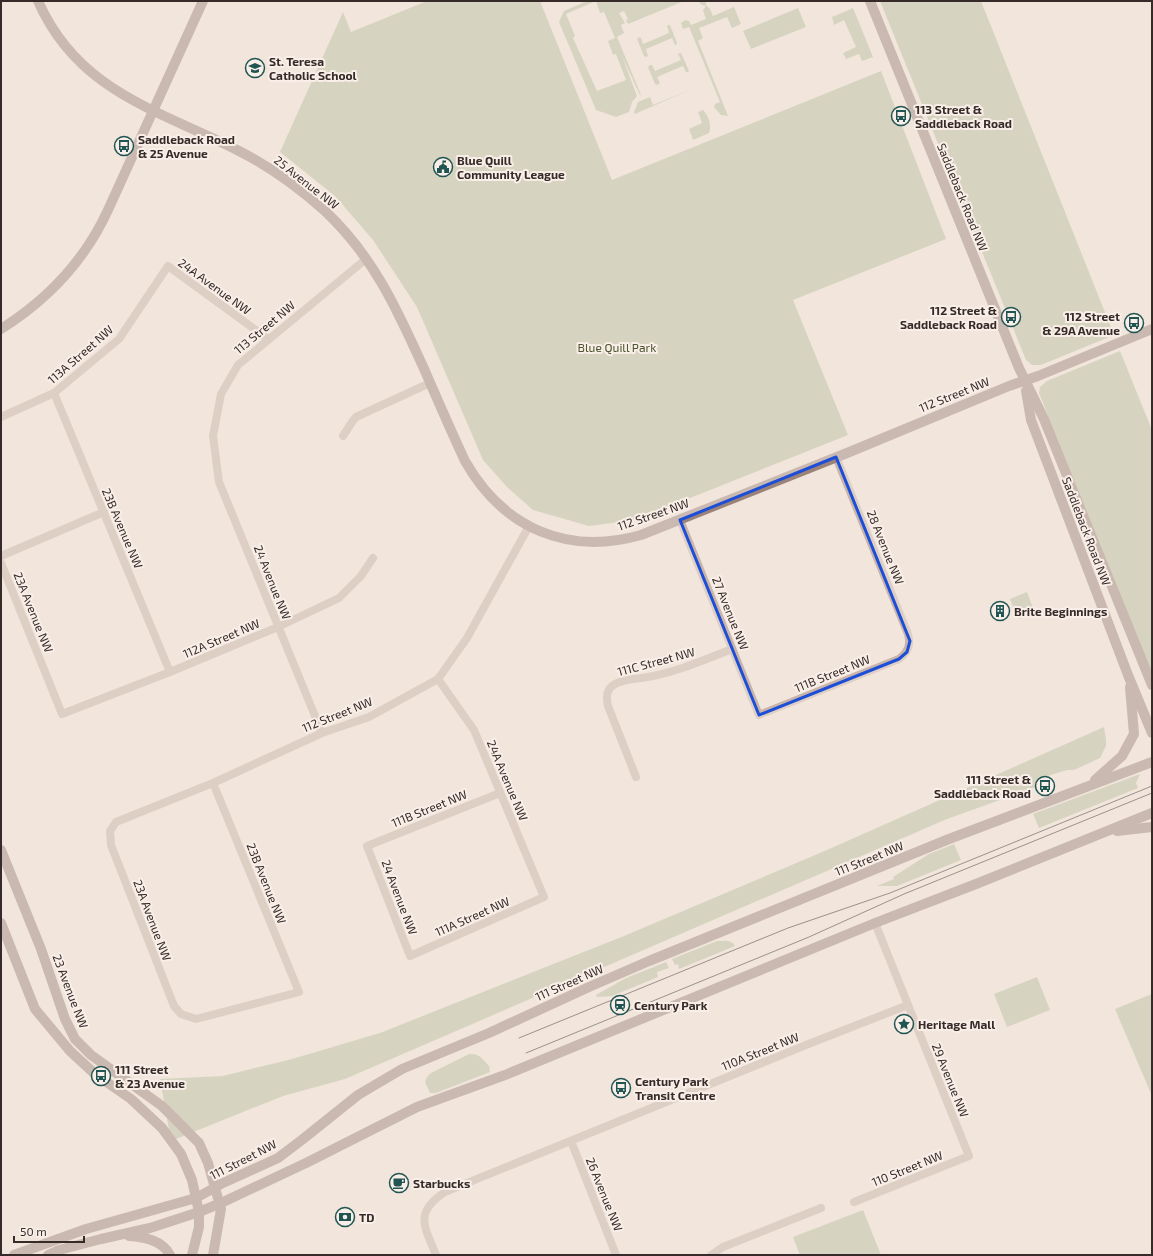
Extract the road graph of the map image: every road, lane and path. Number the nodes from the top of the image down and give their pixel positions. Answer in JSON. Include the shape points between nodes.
{"nodes":[{"id":1,"x":38,"y":1,"type":"edge"},
{"id":2,"x":203,"y":1,"type":"edge"},
{"id":3,"x":870,"y":1,"type":"edge"},
{"id":4,"x":153,"y":111,"type":"junction"},
{"id":5,"x":366,"y":259,"type":"junction"},
{"id":6,"x":168,"y":266,"type":"joint"},
{"id":7,"x":1152,"y":329,"type":"edge"},
{"id":8,"x":1,"y":330,"type":"edge"},
{"id":9,"x":268,"y":339,"type":"junction"},
{"id":10,"x":1024,"y":381,"type":"junction"},
{"id":11,"x":430,"y":384,"type":"junction"},
{"id":12,"x":54,"y":393,"type":"junction"},
{"id":13,"x":1,"y":417,"type":"edge"},
{"id":14,"x":213,"y":436,"type":"joint"},
{"id":15,"x":343,"y":436,"type":"dead end"},
{"id":16,"x":836,"y":457,"type":"junction"},
{"id":17,"x":104,"y":512,"type":"junction"},
{"id":18,"x":680,"y":520,"type":"junction"},
{"id":19,"x":528,"y":526,"type":"junction"},
{"id":20,"x":1,"y":556,"type":"edge"},
{"id":21,"x":373,"y":558,"type":"dead end"},
{"id":22,"x":1,"y":563,"type":"edge"},
{"id":23,"x":278,"y":627,"type":"junction"},
{"id":24,"x":909,"y":647,"type":"joint"},
{"id":25,"x":732,"y":649,"type":"junction"},
{"id":26,"x":170,"y":672,"type":"junction"},
{"id":27,"x":1128,"y":675,"type":"junction"},
{"id":28,"x":438,"y":679,"type":"junction"},
{"id":29,"x":1152,"y":685,"type":"edge"},
{"id":30,"x":62,"y":714,"type":"joint"},
{"id":31,"x":759,"y":715,"type":"joint"},
{"id":32,"x":322,"y":733,"type":"junction"},
{"id":33,"x":1152,"y":733,"type":"edge"},
{"id":34,"x":1152,"y":762,"type":"edge"},
{"id":35,"x":636,"y":777,"type":"dead end"},
{"id":36,"x":213,"y":782,"type":"junction"},
{"id":37,"x":1090,"y":785,"type":"junction"},
{"id":38,"x":500,"y":793,"type":"junction"},
{"id":39,"x":1152,"y":813,"type":"edge"},
{"id":40,"x":1152,"y":827,"type":"edge"},
{"id":41,"x":110,"y":831,"type":"joint"},
{"id":42,"x":1101,"y":834,"type":"junction"},
{"id":43,"x":367,"y":846,"type":"joint"},
{"id":44,"x":1,"y":850,"type":"edge"},
{"id":45,"x":544,"y":897,"type":"joint"},
{"id":46,"x":1,"y":923,"type":"edge"},
{"id":47,"x":875,"y":923,"type":"junction"},
{"id":48,"x":410,"y":956,"type":"joint"},
{"id":49,"x":908,"y":1005,"type":"junction"},
{"id":50,"x":182,"y":1014,"type":"joint"},
{"id":51,"x":571,"y":1141,"type":"junction"},
{"id":52,"x":969,"y":1156,"type":"joint"},
{"id":53,"x":216,"y":1188,"type":"junction"},
{"id":54,"x":196,"y":1198,"type":"junction"},
{"id":55,"x":854,"y":1202,"type":"dead end"},
{"id":56,"x":220,"y":1203,"type":"junction"},
{"id":57,"x":821,"y":1208,"type":"dead end"},
{"id":58,"x":199,"y":1212,"type":"junction"},
{"id":59,"x":123,"y":1235,"type":"junction"},
{"id":60,"x":14,"y":1255,"type":"edge"},
{"id":61,"x":48,"y":1255,"type":"edge"},
{"id":62,"x":170,"y":1255,"type":"edge"},
{"id":63,"x":192,"y":1255,"type":"edge"},
{"id":64,"x":213,"y":1255,"type":"edge"},
{"id":65,"x":436,"y":1255,"type":"edge"},
{"id":66,"x":616,"y":1255,"type":"edge"},
{"id":67,"x":711,"y":1255,"type":"edge"}],
"edges":[{"from":1,"to":4,"type":"main road","name":"25 Avenue NW","via":[[58,38],[82,66],[108,87]]},
{"from":2,"to":4,"type":"main road"},
{"from":3,"to":10,"type":"main road","name":"Saddleback Road NW"},
{"from":4,"to":5,"type":"main road","name":"25 Avenue NW","via":[[239,151],[283,177],[324,211]]},
{"from":4,"to":8,"type":"main road","via":[[104,218],[80,256],[49,292]]},
{"from":5,"to":9,"type":"street","name":"113 Street NW"},
{"from":5,"to":11,"type":"main road","name":"25 Avenue NW","via":[[391,298]]},
{"from":6,"to":9,"type":"street","name":"24A Avenue NW"},
{"from":6,"to":12,"type":"street","name":"113A Street NW","via":[[119,339]]},
{"from":7,"to":10,"type":"main road","name":"112 Street NW"},
{"from":9,"to":14,"type":"street","name":"113 Street NW","via":[[238,365],[221,394]]},
{"from":10,"to":16,"type":"main road","name":"112 Street NW"},
{"from":10,"to":27,"type":"main road","name":"Saddleback Road NW","via":[[1031,420]]},
{"from":10,"to":29,"type":"main road","name":"Saddleback Road NW","via":[[1044,419]]},
{"from":11,"to":15,"type":"street","via":[[356,417]]},
{"from":11,"to":19,"type":"main road","name":"25 Avenue NW","via":[[472,473],[496,503]]},
{"from":12,"to":13,"type":"street","name":"113A Street NW"},
{"from":12,"to":17,"type":"street","name":"23B Avenue NW"},
{"from":14,"to":23,"type":"street","name":"24 Avenue NW","via":[[219,482]]},
{"from":16,"to":18,"type":"main road","name":"112 Street NW"},
{"from":16,"to":24,"type":"street","name":"28 Avenue NW","via":[[908,634]]},
{"from":17,"to":20,"type":"street"},
{"from":17,"to":26,"type":"street","name":"23B Avenue NW"},
{"from":18,"to":19,"type":"main road","name":"112 Street NW","via":[[642,535],[602,542],[562,538]]},
{"from":18,"to":25,"type":"street","name":"27 Avenue NW"},
{"from":19,"to":28,"type":"street","name":"112 Street NW","via":[[467,638]]},
{"from":21,"to":23,"type":"street","name":"112A Street NW","via":[[361,576],[339,598]]},
{"from":22,"to":30,"type":"street","name":"23A Avenue NW"},
{"from":23,"to":26,"type":"street","name":"112A Street NW"},
{"from":23,"to":32,"type":"street","name":"24 Avenue NW"},
{"from":24,"to":31,"type":"street","name":"111B Street NW","via":[[899,658]]},
{"from":25,"to":31,"type":"street","name":"27 Avenue NW"},
{"from":25,"to":35,"type":"street","name":"111C Street NW","via":[[672,672],[618,682],[609,689],[608,706]]},
{"from":26,"to":30,"type":"street","name":"112A Street NW"},
{"from":27,"to":33,"type":"main road","name":"Saddleback Road NW"},
{"from":27,"to":37,"type":"main road","via":[[1134,734],[1122,756]]},
{"from":28,"to":32,"type":"street","name":"112 Street NW","via":[[369,717]]},
{"from":28,"to":38,"type":"street","name":"24A Avenue NW","via":[[474,730]]},
{"from":32,"to":36,"type":"street","name":"112 Street NW"},
{"from":34,"to":37,"type":"main road","name":"111 Street NW"},
{"from":36,"to":41,"type":"street","name":"112 Street NW","via":[[116,822]]},
{"from":36,"to":50,"type":"street","name":"23B Avenue NW","via":[[299,992],[196,1019]]},
{"from":37,"to":53,"type":"main road","name":"111 Street NW","via":[[649,961],[402,1069],[358,1095],[278,1158]]},
{"from":38,"to":43,"type":"street","name":"111B Street NW"},
{"from":38,"to":45,"type":"street","name":"24A Avenue NW"},
{"from":39,"to":42,"type":"main road"},
{"from":40,"to":42,"type":"main road"},
{"from":41,"to":50,"type":"street","name":"23A Avenue NW","via":[[111,845],[174,1006]]},
{"from":42,"to":47,"type":"main road"},
{"from":43,"to":48,"type":"street","name":"24 Avenue NW"},
{"from":44,"to":53,"type":"main road","name":"23 Avenue NW","via":[[41,949],[65,1019],[75,1039],[91,1055],[162,1106],[199,1142]]},
{"from":45,"to":48,"type":"street","name":"111A Street NW"},
{"from":46,"to":54,"type":"main road","via":[[35,1009],[70,1051],[95,1074],[131,1099],[162,1128],[181,1154],[192,1180]]},
{"from":47,"to":49,"type":"street","name":"29 Avenue NW"},
{"from":47,"to":56,"type":"main road","via":[[505,1075],[417,1107]]},
{"from":49,"to":51,"type":"street","name":"110A Street NW"},
{"from":49,"to":52,"type":"street","name":"29 Avenue NW"},
{"from":51,"to":65,"type":"street","name":"110A Street NW","via":[[445,1192],[432,1202],[423,1223]]},
{"from":51,"to":66,"type":"street","name":"26 Avenue NW"},
{"from":52,"to":55,"type":"street","name":"110 Street NW"},
{"from":53,"to":54,"type":"main road","name":"111 Street NW"},
{"from":53,"to":56,"type":"main road","name":"23 Avenue NW"},
{"from":54,"to":58,"type":"main road"},
{"from":54,"to":60,"type":"main road","name":"111 Street NW","via":[[86,1229]]},
{"from":56,"to":58,"type":"main road"},
{"from":56,"to":64,"type":"main road","name":"23 Avenue NW"},
{"from":57,"to":67,"type":"street"},
{"from":58,"to":59,"type":"main road"},
{"from":58,"to":63,"type":"main road","via":[[199,1227]]},
{"from":59,"to":61,"type":"main road"},
{"from":59,"to":62,"type":"main road","via":[[154,1240]]}]}
